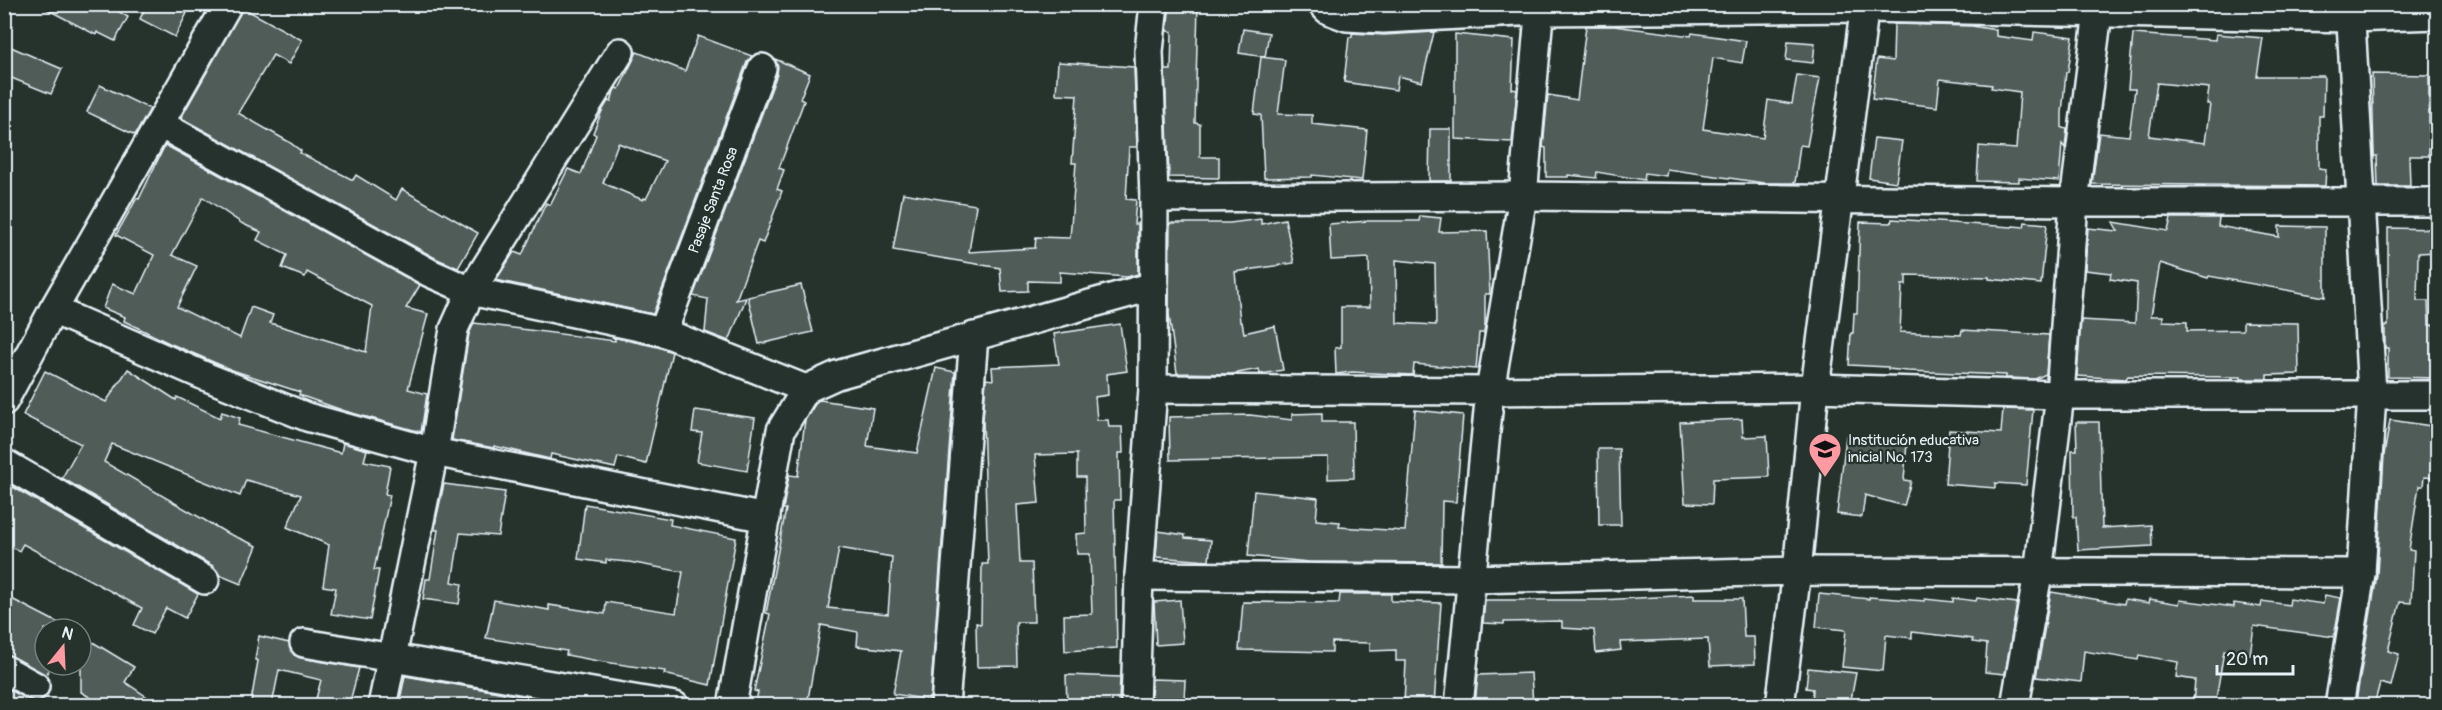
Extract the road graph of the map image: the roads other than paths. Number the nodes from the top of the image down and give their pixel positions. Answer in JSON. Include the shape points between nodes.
{"nodes":[{"id":1,"x":228,"y":4,"type":"edge"},
{"id":2,"x":1154,"y":4,"type":"edge"},
{"id":3,"x":1322,"y":4,"type":"edge"},
{"id":4,"x":1865,"y":6,"type":"edge"},
{"id":5,"x":1540,"y":8,"type":"edge"},
{"id":6,"x":2098,"y":9,"type":"edge"},
{"id":7,"x":2350,"y":11,"type":"edge"},
{"id":8,"x":2438,"y":15,"type":"edge"},
{"id":9,"x":620,"y":52,"type":"dead end"},
{"id":10,"x":762,"y":68,"type":"dead end"},
{"id":11,"x":160,"y":124,"type":"junction"},
{"id":12,"x":1523,"y":196,"type":"junction"},
{"id":13,"x":1154,"y":198,"type":"junction"},
{"id":14,"x":1840,"y":198,"type":"junction"},
{"id":15,"x":2362,"y":200,"type":"junction"},
{"id":16,"x":2074,"y":201,"type":"junction"},
{"id":17,"x":2438,"y":202,"type":"edge"},
{"id":18,"x":1154,"y":286,"type":"junction"},
{"id":19,"x":471,"y":291,"type":"junction"},
{"id":20,"x":53,"y":310,"type":"junction"},
{"id":21,"x":663,"y":332,"type":"junction"},
{"id":22,"x":974,"y":336,"type":"junction"},
{"id":23,"x":1815,"y":388,"type":"junction"},
{"id":24,"x":806,"y":389,"type":"junction"},
{"id":25,"x":1153,"y":389,"type":"junction"},
{"id":26,"x":1490,"y":391,"type":"junction"},
{"id":27,"x":2372,"y":394,"type":"junction"},
{"id":28,"x":2438,"y":395,"type":"edge"},
{"id":29,"x":2060,"y":396,"type":"junction"},
{"id":30,"x":4,"y":401,"type":"edge"},
{"id":31,"x":434,"y":452,"type":"junction"},
{"id":32,"x":4,"y":463,"type":"edge"},
{"id":33,"x":766,"y":518,"type":"junction"},
{"id":34,"x":1797,"y":571,"type":"junction"},
{"id":35,"x":2038,"y":573,"type":"junction"},
{"id":36,"x":2361,"y":573,"type":"junction"},
{"id":37,"x":1139,"y":576,"type":"junction"},
{"id":38,"x":1471,"y":579,"type":"junction"},
{"id":39,"x":205,"y":580,"type":"dead end"},
{"id":40,"x":304,"y":643,"type":"dead end"},
{"id":41,"x":391,"y":658,"type":"junction"},
{"id":42,"x":4,"y":669,"type":"edge"},
{"id":43,"x":35,"y":686,"type":"dead end"},
{"id":44,"x":382,"y":705,"type":"edge"},
{"id":45,"x":675,"y":705,"type":"edge"},
{"id":46,"x":732,"y":705,"type":"edge"},
{"id":47,"x":945,"y":705,"type":"edge"},
{"id":48,"x":1134,"y":705,"type":"edge"},
{"id":49,"x":1459,"y":705,"type":"edge"},
{"id":50,"x":1780,"y":705,"type":"edge"},
{"id":51,"x":2015,"y":705,"type":"edge"},
{"id":52,"x":2339,"y":705,"type":"edge"}],
"edges":[{"from":1,"to":11,"type":"street"},
{"from":2,"to":13,"type":"street","via":[[1149,62]]},
{"from":3,"to":5,"type":"street","via":[[1347,17],[1383,18]]},
{"from":4,"to":5,"type":"street"},
{"from":4,"to":6,"type":"street"},
{"from":4,"to":14,"type":"street"},
{"from":5,"to":12,"type":"street"},
{"from":6,"to":7,"type":"street"},
{"from":6,"to":16,"type":"street"},
{"from":7,"to":8,"type":"street"},
{"from":7,"to":15,"type":"street"},
{"from":9,"to":19,"type":"street"},
{"from":10,"to":21,"type":"street","name":"Pasaje Santa Rosa"},
{"from":11,"to":19,"type":"street","via":[[430,273]]},
{"from":11,"to":20,"type":"street"},
{"from":12,"to":13,"type":"street"},
{"from":12,"to":14,"type":"street"},
{"from":12,"to":26,"type":"street"},
{"from":13,"to":18,"type":"street"},
{"from":14,"to":16,"type":"street"},
{"from":14,"to":23,"type":"street"},
{"from":15,"to":16,"type":"street"},
{"from":15,"to":17,"type":"street"},
{"from":15,"to":27,"type":"street"},
{"from":16,"to":29,"type":"street"},
{"from":18,"to":22,"type":"street"},
{"from":18,"to":25,"type":"street"},
{"from":19,"to":21,"type":"street"},
{"from":19,"to":31,"type":"street","via":[[454,329]]},
{"from":20,"to":30,"type":"street"},
{"from":20,"to":31,"type":"street","via":[[307,417]]},
{"from":21,"to":24,"type":"street"},
{"from":22,"to":24,"type":"street","via":[[837,375]]},
{"from":22,"to":47,"type":"street"},
{"from":23,"to":26,"type":"street"},
{"from":23,"to":29,"type":"street"},
{"from":23,"to":34,"type":"street"},
{"from":24,"to":33,"type":"street","via":[[781,430]]},
{"from":25,"to":26,"type":"street"},
{"from":25,"to":37,"type":"street"},
{"from":26,"to":38,"type":"street"},
{"from":27,"to":28,"type":"street"},
{"from":27,"to":29,"type":"street"},
{"from":27,"to":36,"type":"street"},
{"from":29,"to":35,"type":"street"},
{"from":31,"to":33,"type":"street"},
{"from":31,"to":41,"type":"street"},
{"from":32,"to":39,"type":"street"},
{"from":33,"to":46,"type":"street"},
{"from":34,"to":35,"type":"street"},
{"from":34,"to":38,"type":"street"},
{"from":34,"to":50,"type":"street"},
{"from":35,"to":36,"type":"street"},
{"from":35,"to":51,"type":"street"},
{"from":36,"to":52,"type":"street"},
{"from":37,"to":38,"type":"street"},
{"from":37,"to":48,"type":"street"},
{"from":38,"to":49,"type":"street"},
{"from":40,"to":41,"type":"street"},
{"from":41,"to":44,"type":"street"},
{"from":41,"to":45,"type":"street"},
{"from":42,"to":43,"type":"street"}]}
